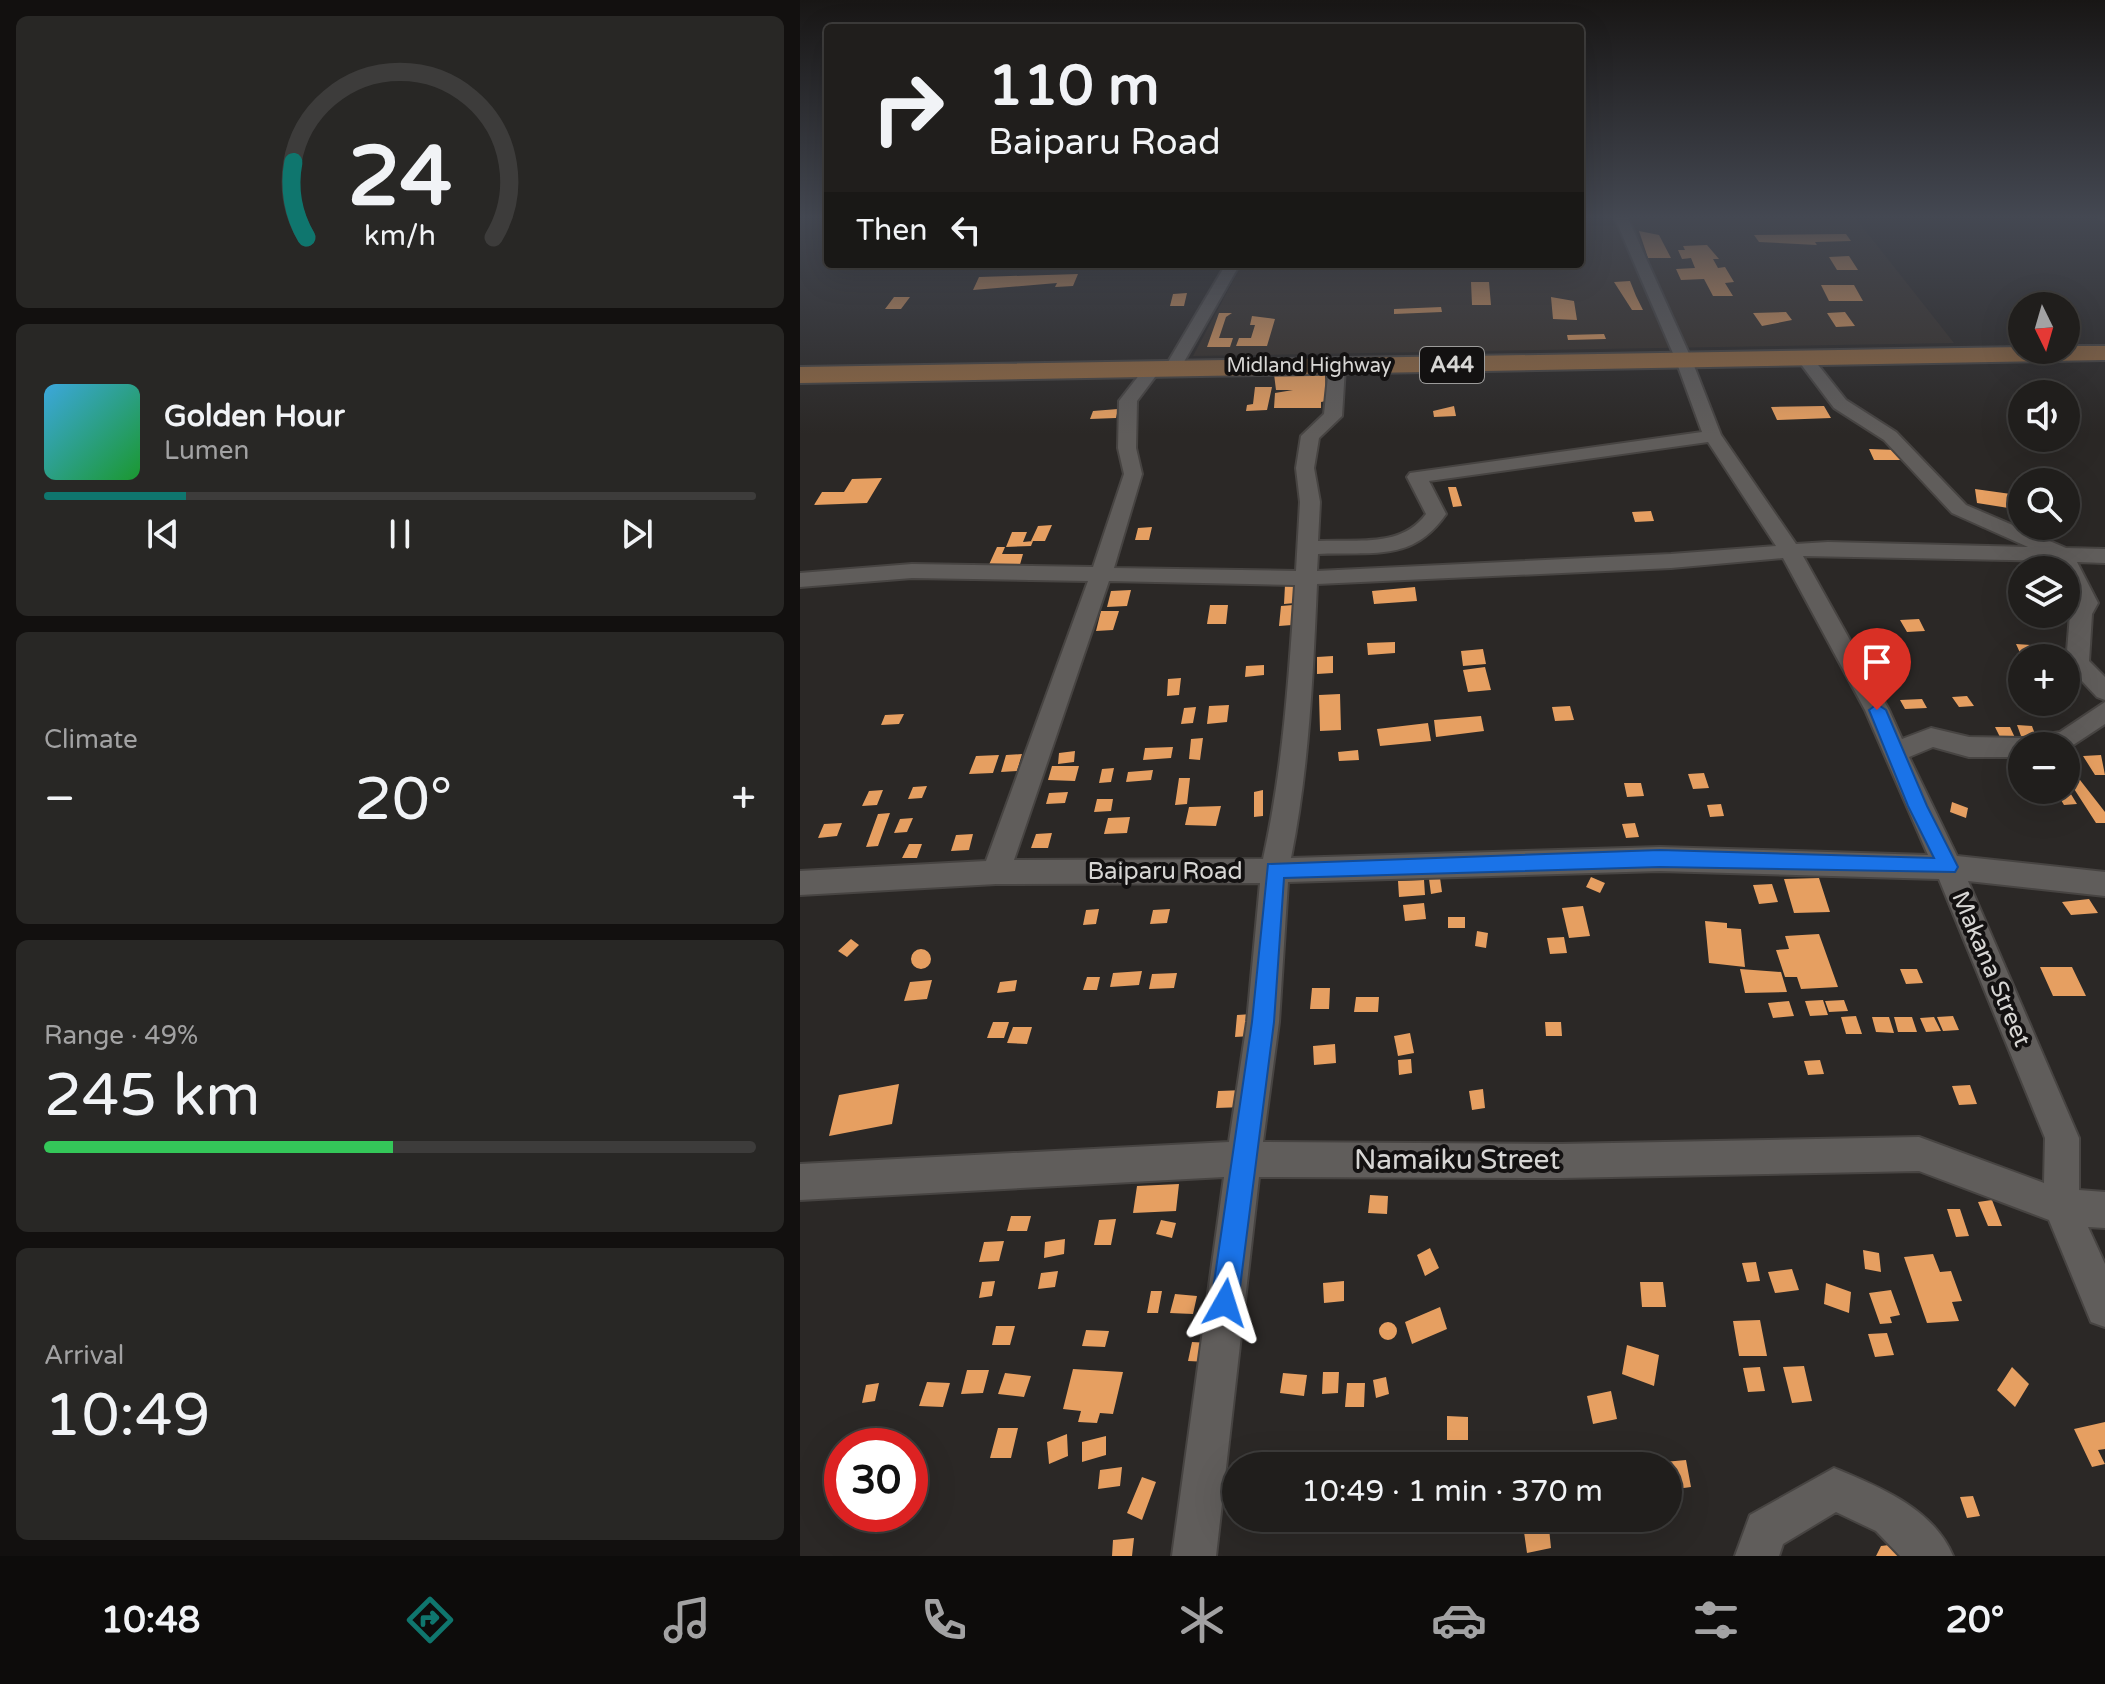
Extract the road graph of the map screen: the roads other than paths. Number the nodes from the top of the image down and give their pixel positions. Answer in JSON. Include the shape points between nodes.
{"nodes":[{"id":1,"x":1216,"y":289,"type":"edge"},
{"id":2,"x":1652,"y":289,"type":"edge"},
{"id":3,"x":2105,"y":353,"type":"edge"},
{"id":4,"x":1683,"y":358,"type":"junction"},
{"id":5,"x":1805,"y":359,"type":"junction"},
{"id":6,"x":1337,"y":367,"type":"junction"},
{"id":7,"x":1163,"y":368,"type":"junction"},
{"id":8,"x":800,"y":375,"type":"edge"},
{"id":9,"x":1712,"y":435,"type":"junction"},
{"id":10,"x":1307,"y":548,"type":"junction"},
{"id":11,"x":1790,"y":551,"type":"junction"},
{"id":12,"x":2063,"y":555,"type":"junction"},
{"id":13,"x":2105,"y":556,"type":"edge"},
{"id":14,"x":1102,"y":572,"type":"junction"},
{"id":15,"x":1305,"y":578,"type":"junction"},
{"id":16,"x":800,"y":580,"type":"edge"},
{"id":17,"x":2105,"y":691,"type":"edge"},
{"id":18,"x":2105,"y":711,"type":"edge"},
{"id":19,"x":2077,"y":732,"type":"edge"},
{"id":20,"x":2008,"y":747,"type":"edge"},
{"id":21,"x":1895,"y":753,"type":"junction"},
{"id":22,"x":1948,"y":867,"type":"junction"},
{"id":23,"x":1275,"y":870,"type":"junction"},
{"id":24,"x":996,"y":872,"type":"junction"},
{"id":25,"x":800,"y":883,"type":"edge"},
{"id":26,"x":2105,"y":884,"type":"edge"},
{"id":27,"x":1244,"y":1159,"type":"junction"},
{"id":28,"x":800,"y":1182,"type":"edge"},
{"id":29,"x":2061,"y":1207,"type":"junction"},
{"id":30,"x":2105,"y":1210,"type":"edge"},
{"id":31,"x":2105,"y":1308,"type":"edge"},
{"id":32,"x":1194,"y":1556,"type":"edge"},
{"id":33,"x":1757,"y":1556,"type":"edge"},
{"id":34,"x":1931,"y":1556,"type":"edge"}],
"edges":[{"from":1,"to":7,"type":"street"},
{"from":2,"to":4,"type":"street","name":"Makana Street"},
{"from":3,"to":5,"type":"main road","name":"Midland Highway","number":"A44"},
{"from":4,"to":5,"type":"main road","name":"Midland Highway","number":"A44"},
{"from":4,"to":6,"type":"main road","name":"Midland Highway","number":"A44"},
{"from":4,"to":9,"type":"street","name":"Makana Street"},
{"from":5,"to":12,"type":"street","via":[[1840,404],[1890,436],[1959,509]]},
{"from":6,"to":7,"type":"main road","name":"Midland Highway","number":"A44"},
{"from":6,"to":10,"type":"street","via":[[1333,416],[1310,436],[1305,468],[1310,502]]},
{"from":7,"to":8,"type":"main road","name":"Midland Highway","number":"A44"},
{"from":7,"to":14,"type":"street","via":[[1128,401],[1127,448],[1133,474]]},
{"from":9,"to":10,"type":"street","via":[[1417,477],[1436,514],[1422,533],[1405,543]]},
{"from":9,"to":11,"type":"street","name":"Makana Street"},
{"from":10,"to":15,"type":"street"},
{"from":11,"to":12,"type":"street"},
{"from":11,"to":15,"type":"street"},
{"from":11,"to":21,"type":"street","name":"Makana Street"},
{"from":12,"to":13,"type":"street"},
{"from":12,"to":17,"type":"street","via":[[2087,603],[2081,614],[2077,663]]},
{"from":14,"to":15,"type":"street"},
{"from":14,"to":16,"type":"street","via":[[912,571]]},
{"from":14,"to":24,"type":"street"},
{"from":15,"to":23,"type":"street","via":[[1301,678]]},
{"from":18,"to":19,"type":"street"},
{"from":20,"to":21,"type":"street","via":[[1969,747],[1931,737]]},
{"from":21,"to":22,"type":"street","name":"Makana Street"},
{"from":22,"to":23,"type":"street","name":"Baiparu Road","via":[[1660,859]]},
{"from":22,"to":26,"type":"street","name":"Baiparu Road"},
{"from":22,"to":29,"type":"street","name":"Makana Street","via":[[2062,1138]]},
{"from":23,"to":24,"type":"street","name":"Baiparu Road"},
{"from":23,"to":27,"type":"street","via":[[1263,1022]]},
{"from":24,"to":25,"type":"street","name":"Baiparu Road"},
{"from":27,"to":28,"type":"street","name":"Namaiku Street"},
{"from":27,"to":29,"type":"street","name":"Namaiku Street","via":[[1561,1161],[1919,1154]]},
{"from":27,"to":32,"type":"street"},
{"from":29,"to":30,"type":"street","name":"Namaiku Street"},
{"from":29,"to":31,"type":"street","name":"Makana Street"},
{"from":33,"to":34,"type":"street","via":[[1765,1530],[1834,1489],[1891,1516]]}]}
